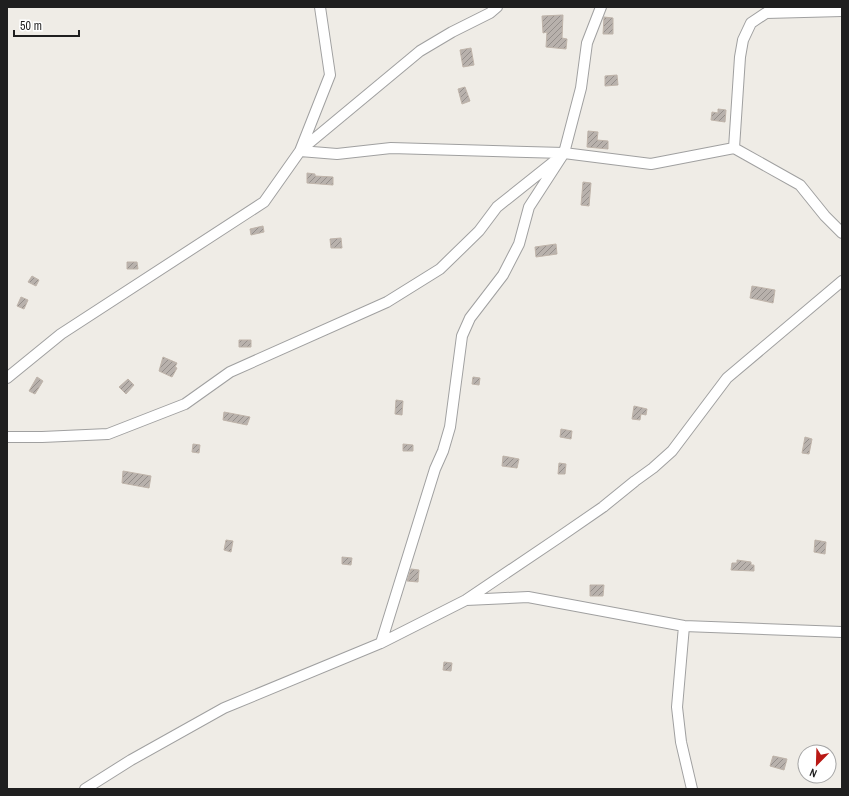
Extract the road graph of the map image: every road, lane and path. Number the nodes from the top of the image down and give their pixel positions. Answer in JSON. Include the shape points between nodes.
{"nodes":[{"id":1,"x":320,"y":7,"type":"edge"},
{"id":2,"x":497,"y":7,"type":"edge"},
{"id":3,"x":601,"y":7,"type":"edge"},
{"id":4,"x":776,"y":7,"type":"edge"},
{"id":5,"x":842,"y":11,"type":"edge"},
{"id":6,"x":766,"y":13,"type":"junction"},
{"id":7,"x":734,"y":148,"type":"junction"},
{"id":8,"x":300,"y":151,"type":"junction"},
{"id":9,"x":564,"y":153,"type":"junction"},
{"id":10,"x":842,"y":234,"type":"edge"},
{"id":11,"x":842,"y":281,"type":"edge"},
{"id":12,"x":7,"y":378,"type":"edge"},
{"id":13,"x":7,"y":437,"type":"edge"},
{"id":14,"x":466,"y":600,"type":"junction"},
{"id":15,"x":684,"y":626,"type":"junction"},
{"id":16,"x":842,"y":632,"type":"edge"},
{"id":17,"x":381,"y":643,"type":"junction"},
{"id":18,"x":85,"y":789,"type":"edge"},
{"id":19,"x":692,"y":789,"type":"edge"}],
"edges":[{"from":1,"to":8,"type":"street","via":[[330,75]]},
{"from":2,"to":8,"type":"street","via":[[420,51]]},
{"from":3,"to":9,"type":"street","via":[[587,43],[581,88]]},
{"from":4,"to":6,"type":"street"},
{"from":5,"to":6,"type":"street"},
{"from":6,"to":7,"type":"street","via":[[751,23],[743,40]]},
{"from":7,"to":9,"type":"street","via":[[651,164]]},
{"from":7,"to":10,"type":"street","via":[[800,184]]},
{"from":8,"to":9,"type":"street","via":[[337,154],[391,148]]},
{"from":8,"to":12,"type":"street","via":[[264,202],[61,334]]},
{"from":9,"to":13,"type":"street","via":[[497,207],[479,231],[440,269],[387,302],[230,372],[185,404],[108,434]]},
{"from":9,"to":17,"type":"street","via":[[529,207],[519,244],[503,275],[470,318],[462,336],[450,427]]},
{"from":11,"to":14,"type":"street","via":[[727,378],[672,451],[653,468],[597,511]]},
{"from":14,"to":15,"type":"street","via":[[528,597]]},
{"from":14,"to":17,"type":"street"},
{"from":15,"to":16,"type":"street"},
{"from":15,"to":19,"type":"street","via":[[677,707],[681,742]]},
{"from":17,"to":18,"type":"street","via":[[224,708]]}]}
